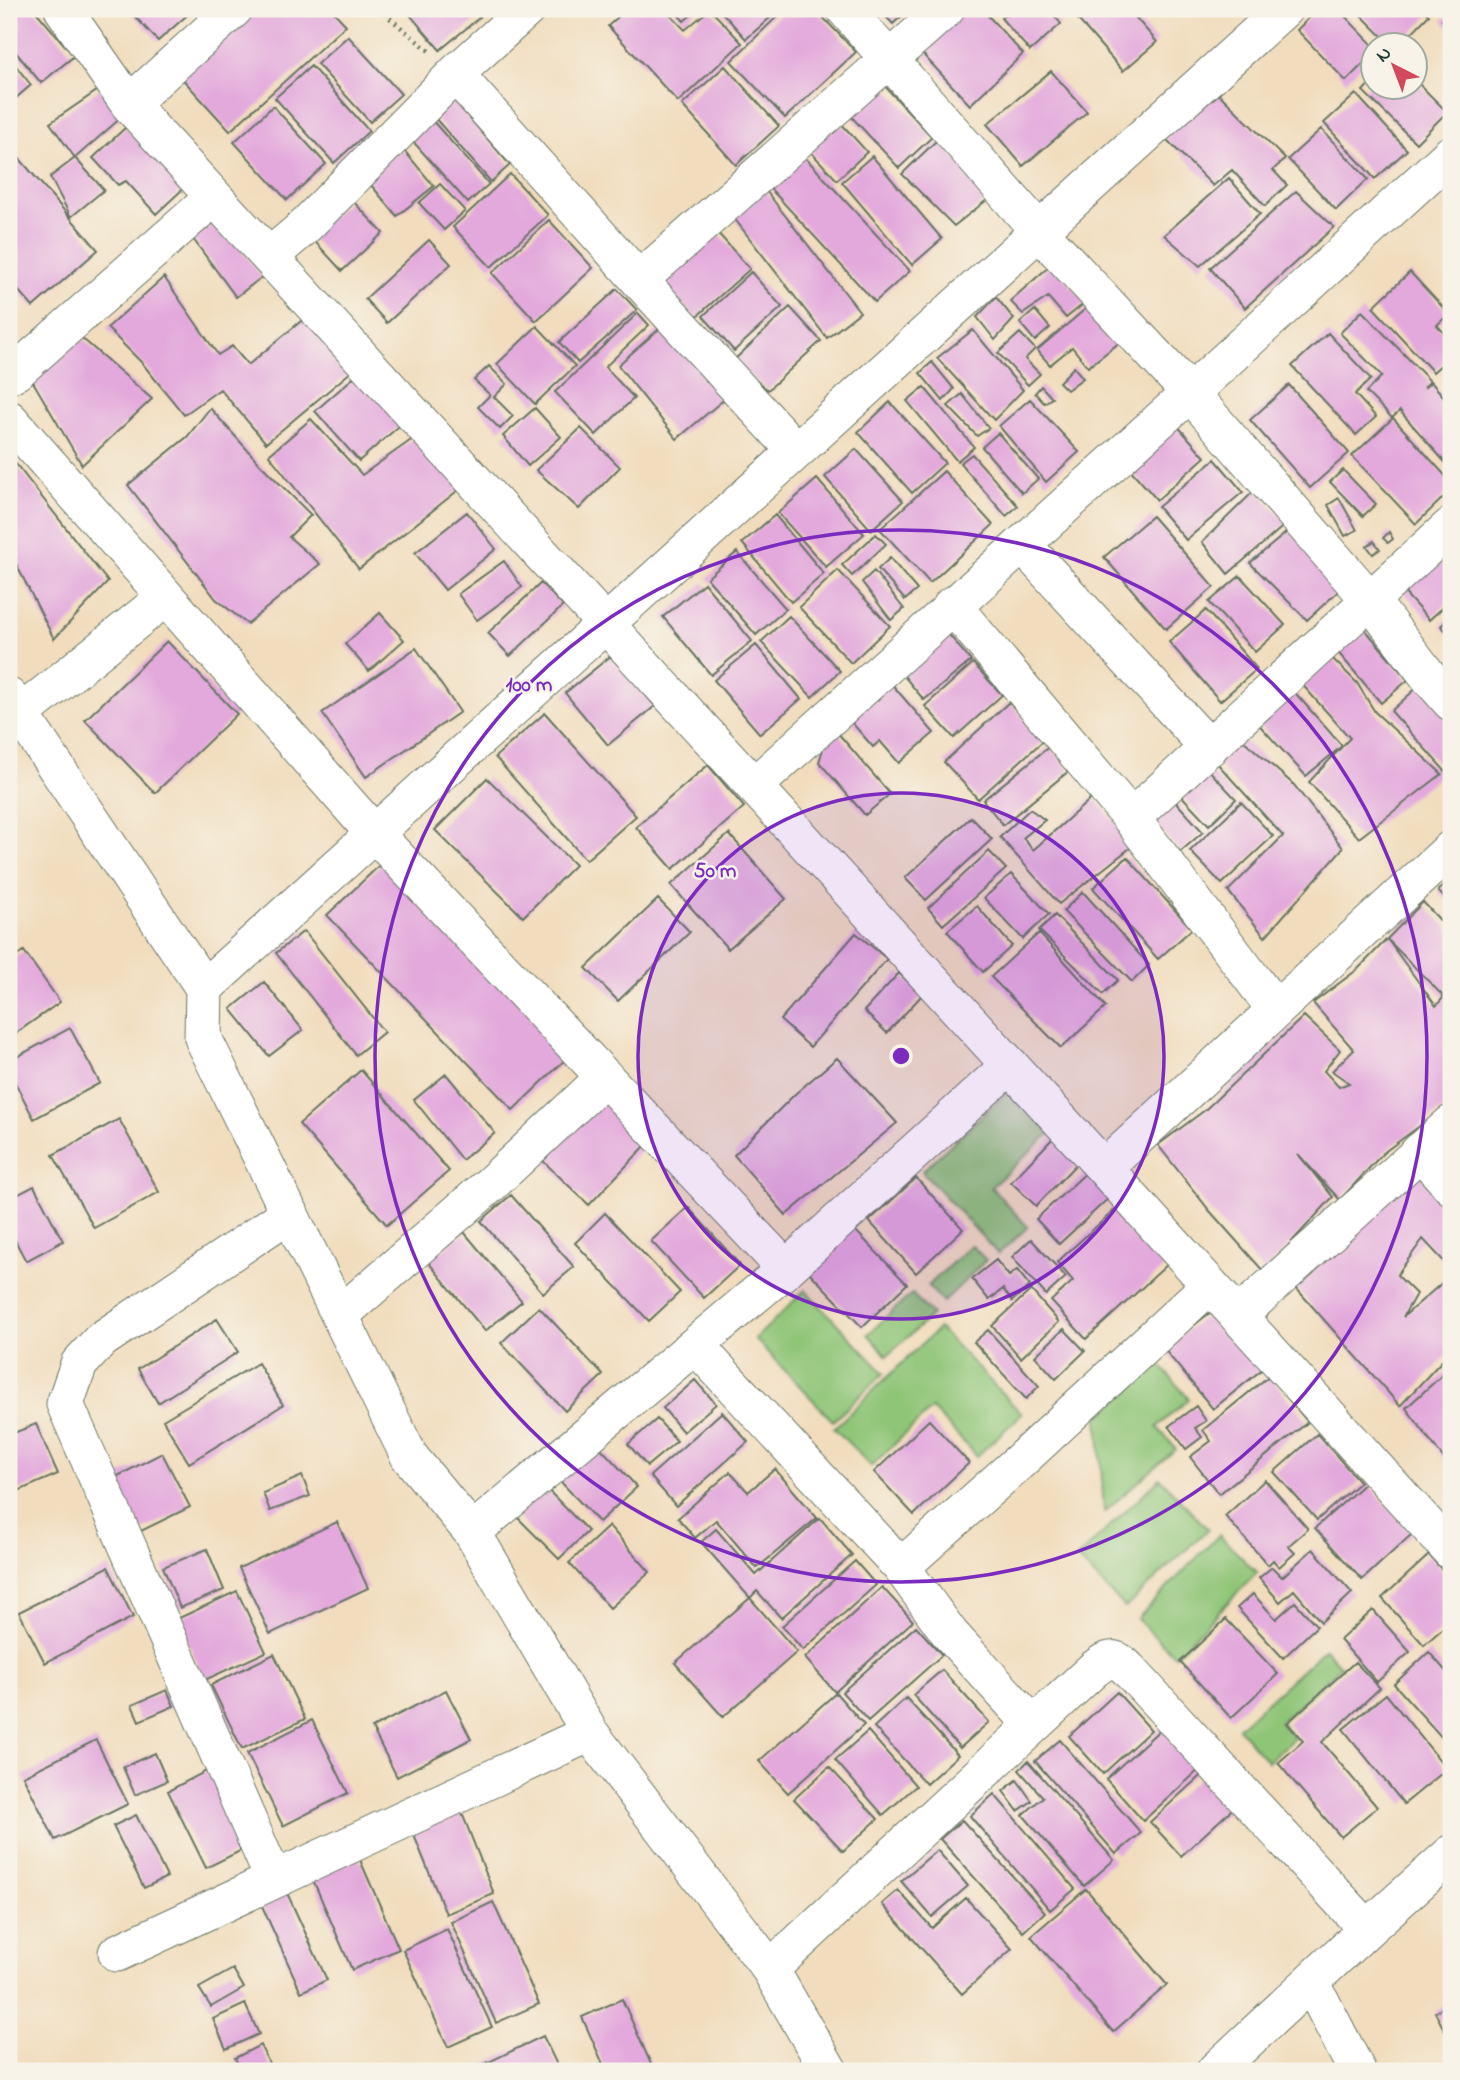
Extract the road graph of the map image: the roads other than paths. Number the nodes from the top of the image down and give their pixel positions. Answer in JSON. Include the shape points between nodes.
{"nodes":[{"id":1,"x":63,"y":9,"type":"edge"},
{"id":2,"x":234,"y":9,"type":"edge"},
{"id":3,"x":527,"y":9,"type":"edge"},
{"id":4,"x":845,"y":9,"type":"edge"},
{"id":5,"x":946,"y":9,"type":"edge"},
{"id":6,"x":1284,"y":9,"type":"edge"},
{"id":7,"x":890,"y":60,"type":"junction"},
{"id":8,"x":456,"y":74,"type":"junction"},
{"id":9,"x":129,"y":104,"type":"junction"},
{"id":10,"x":1451,"y":154,"type":"edge"},
{"id":11,"x":214,"y":197,"type":"junction"},
{"id":12,"x":1039,"y":231,"type":"junction"},
{"id":13,"x":270,"y":257,"type":"junction"},
{"id":14,"x":639,"y":280,"type":"junction"},
{"id":15,"x":9,"y":375,"type":"edge"},
{"id":16,"x":1190,"y":393,"type":"junction"},
{"id":17,"x":9,"y":419,"type":"edge"},
{"id":18,"x":796,"y":451,"type":"junction"},
{"id":19,"x":1451,"y":526,"type":"edge"},
{"id":20,"x":1022,"y":544,"type":"junction"},
{"id":21,"x":166,"y":597,"type":"junction"},
{"id":22,"x":1370,"y":600,"type":"junction"},
{"id":23,"x":952,"y":605,"type":"junction"},
{"id":24,"x":606,"y":624,"type":"junction"},
{"id":25,"x":1451,"y":702,"type":"edge"},
{"id":26,"x":14,"y":706,"type":"edge"},
{"id":27,"x":1209,"y":748,"type":"junction"},
{"id":28,"x":754,"y":786,"type":"junction"},
{"id":29,"x":1131,"y":818,"type":"junction"},
{"id":30,"x":374,"y":833,"type":"junction"},
{"id":31,"x":1451,"y":849,"type":"edge"},
{"id":32,"x":204,"y":988,"type":"junction"},
{"id":33,"x":1276,"y":1010,"type":"junction"},
{"id":34,"x":1010,"y":1065,"type":"junction"},
{"id":35,"x":605,"y":1077,"type":"junction"},
{"id":36,"x":1451,"y":1124,"type":"edge"},
{"id":37,"x":1420,"y":1151,"type":"junction"},
{"id":38,"x":1104,"y":1168,"type":"junction"},
{"id":39,"x":1451,"y":1186,"type":"edge"},
{"id":40,"x":290,"y":1213,"type":"junction"},
{"id":41,"x":786,"y":1269,"type":"junction"},
{"id":42,"x":1210,"y":1285,"type":"junction"},
{"id":43,"x":340,"y":1315,"type":"junction"},
{"id":44,"x":1238,"y":1316,"type":"junction"},
{"id":45,"x":695,"y":1346,"type":"junction"},
{"id":46,"x":472,"y":1532,"type":"junction"},
{"id":47,"x":1451,"y":1551,"type":"edge"},
{"id":48,"x":901,"y":1567,"type":"junction"},
{"id":49,"x":1033,"y":1725,"type":"junction"},
{"id":50,"x":590,"y":1733,"type":"junction"},
{"id":51,"x":1449,"y":1863,"type":"edge"},
{"id":52,"x":274,"y":1880,"type":"junction"},
{"id":53,"x":1367,"y":1929,"type":"junction"},
{"id":54,"x":117,"y":1953,"type":"dead end"},
{"id":55,"x":770,"y":1969,"type":"junction"},
{"id":56,"x":1311,"y":1982,"type":"junction"},
{"id":57,"x":829,"y":2071,"type":"edge"},
{"id":58,"x":1215,"y":2071,"type":"edge"},
{"id":59,"x":1357,"y":2071,"type":"edge"}],
"edges":[{"from":1,"to":9,"type":"street"},
{"from":2,"to":9,"type":"street"},
{"from":3,"to":8,"type":"street"},
{"from":4,"to":7,"type":"street"},
{"from":5,"to":7,"type":"street"},
{"from":6,"to":12,"type":"street"},
{"from":7,"to":12,"type":"street"},
{"from":7,"to":14,"type":"street"},
{"from":8,"to":13,"type":"street"},
{"from":8,"to":14,"type":"street"},
{"from":9,"to":11,"type":"street"},
{"from":10,"to":16,"type":"street"},
{"from":11,"to":13,"type":"street"},
{"from":11,"to":15,"type":"street"},
{"from":12,"to":16,"type":"street"},
{"from":12,"to":18,"type":"street"},
{"from":13,"to":24,"type":"street"},
{"from":14,"to":18,"type":"street"},
{"from":16,"to":20,"type":"street"},
{"from":16,"to":22,"type":"street"},
{"from":17,"to":21,"type":"street"},
{"from":18,"to":24,"type":"street"},
{"from":19,"to":22,"type":"street"},
{"from":20,"to":23,"type":"street"},
{"from":20,"to":27,"type":"street"},
{"from":21,"to":26,"type":"street"},
{"from":21,"to":30,"type":"street"},
{"from":22,"to":25,"type":"street"},
{"from":22,"to":27,"type":"street"},
{"from":23,"to":28,"type":"street"},
{"from":23,"to":29,"type":"street"},
{"from":24,"to":28,"type":"street"},
{"from":24,"to":30,"type":"street"},
{"from":26,"to":32,"type":"street"},
{"from":27,"to":29,"type":"street"},
{"from":28,"to":34,"type":"street"},
{"from":29,"to":33,"type":"street"},
{"from":30,"to":32,"type":"street"},
{"from":30,"to":35,"type":"street"},
{"from":31,"to":33,"type":"street"},
{"from":32,"to":40,"type":"street","via":[[203,1038]]},
{"from":33,"to":38,"type":"street"},
{"from":34,"to":38,"type":"street"},
{"from":34,"to":41,"type":"street"},
{"from":35,"to":41,"type":"street"},
{"from":35,"to":43,"type":"street"},
{"from":36,"to":37,"type":"street"},
{"from":37,"to":39,"type":"street"},
{"from":37,"to":44,"type":"street"},
{"from":38,"to":42,"type":"street"},
{"from":40,"to":43,"type":"street"},
{"from":40,"to":52,"type":"street","via":[[102,1340],[79,1364],[65,1404]]},
{"from":41,"to":45,"type":"street"},
{"from":42,"to":44,"type":"street"},
{"from":42,"to":48,"type":"street"},
{"from":43,"to":46,"type":"street","via":[[409,1456]]},
{"from":44,"to":47,"type":"street"},
{"from":45,"to":46,"type":"street"},
{"from":45,"to":48,"type":"street"},
{"from":46,"to":50,"type":"street"},
{"from":48,"to":49,"type":"street","via":[[950,1634]]},
{"from":49,"to":53,"type":"street","via":[[1104,1661],[1120,1661]]},
{"from":49,"to":55,"type":"street"},
{"from":50,"to":52,"type":"street"},
{"from":50,"to":55,"type":"street"},
{"from":51,"to":53,"type":"street"},
{"from":52,"to":54,"type":"street"},
{"from":53,"to":56,"type":"street"},
{"from":55,"to":57,"type":"street"},
{"from":56,"to":58,"type":"street"},
{"from":56,"to":59,"type":"street"}]}
